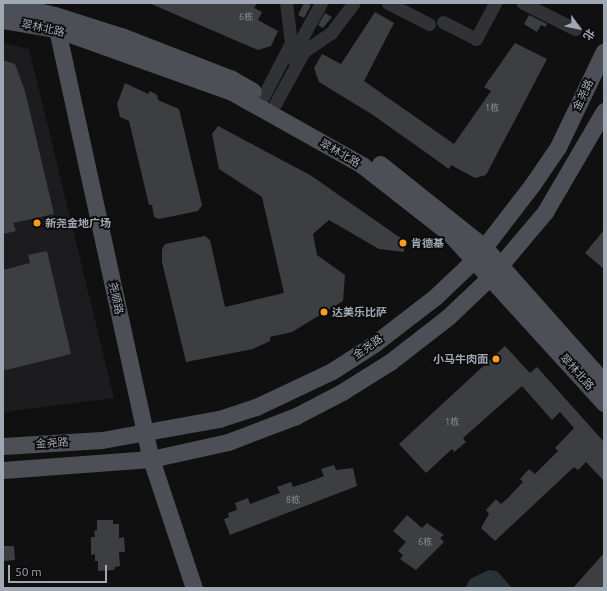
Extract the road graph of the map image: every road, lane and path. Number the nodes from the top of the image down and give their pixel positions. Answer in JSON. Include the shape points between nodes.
{"nodes":[{"id":1,"x":3,"y":3,"type":"edge"},
{"id":2,"x":286,"y":3,"type":"edge"},
{"id":3,"x":321,"y":3,"type":"edge"},
{"id":4,"x":354,"y":3,"type":"edge"},
{"id":5,"x":388,"y":3,"type":"edge"},
{"id":6,"x":496,"y":3,"type":"edge"},
{"id":7,"x":523,"y":3,"type":"edge"},
{"id":8,"x":55,"y":15,"type":"edge"},
{"id":9,"x":3,"y":20,"type":"edge"},
{"id":10,"x":443,"y":22,"type":"dead end"},
{"id":11,"x":429,"y":24,"type":"dead end"},
{"id":12,"x":575,"y":29,"type":"dead end"},
{"id":13,"x":604,"y":51,"type":"edge"},
{"id":14,"x":269,"y":100,"type":"junction"},
{"id":15,"x":602,"y":121,"type":"edge"},
{"id":16,"x":479,"y":253,"type":"junction"},
{"id":17,"x":496,"y":270,"type":"junction"},
{"id":18,"x":604,"y":382,"type":"edge"},
{"id":19,"x":604,"y":403,"type":"edge"},
{"id":20,"x":146,"y":434,"type":"junction"},
{"id":21,"x":3,"y":446,"type":"edge"},
{"id":22,"x":151,"y":459,"type":"junction"},
{"id":23,"x":3,"y":470,"type":"edge"},
{"id":24,"x":194,"y":588,"type":"edge"}],
"edges":[{"from":1,"to":8,"type":"main road","name":"翠林北路"},
{"from":2,"to":14,"type":"street","via":[[291,43]]},
{"from":3,"to":14,"type":"street"},
{"from":4,"to":14,"type":"street","via":[[331,33],[304,51]]},
{"from":5,"to":11,"type":"street"},
{"from":6,"to":10,"type":"street","via":[[476,39]]},
{"from":7,"to":12,"type":"street"},
{"from":8,"to":9,"type":"main road","name":"翠林北路"},
{"from":8,"to":14,"type":"main road","name":"翠林北路","via":[[121,36],[232,79]]},
{"from":8,"to":16,"type":"main road","name":"翠林北路","via":[[239,96],[362,165],[450,234]]},
{"from":8,"to":20,"type":"main road","name":"尧顺路"},
{"from":13,"to":16,"type":"main road","name":"金尧路","via":[[558,147],[532,186]]},
{"from":14,"to":16,"type":"main road","name":"翠林北路","via":[[364,153],[423,196]]},
{"from":15,"to":17,"type":"main road","name":"金尧路","via":[[545,212]]},
{"from":16,"to":17,"type":"main road","name":"翠林北路"},
{"from":16,"to":20,"type":"main road","name":"金尧路","via":[[435,297],[374,344],[332,371],[256,407],[226,417]]},
{"from":17,"to":18,"type":"main road","name":"翠林北路"},
{"from":17,"to":19,"type":"main road","name":"翠林北路"},
{"from":17,"to":22,"type":"main road","name":"金尧路","via":[[448,317],[390,362],[342,392],[296,416],[228,442]]},
{"from":20,"to":21,"type":"main road","name":"金尧路","via":[[102,440]]},
{"from":20,"to":22,"type":"main road","name":"尧顺路"},
{"from":22,"to":23,"type":"main road","name":"金尧路"},
{"from":22,"to":24,"type":"main road","name":"尧顺路"}]}
